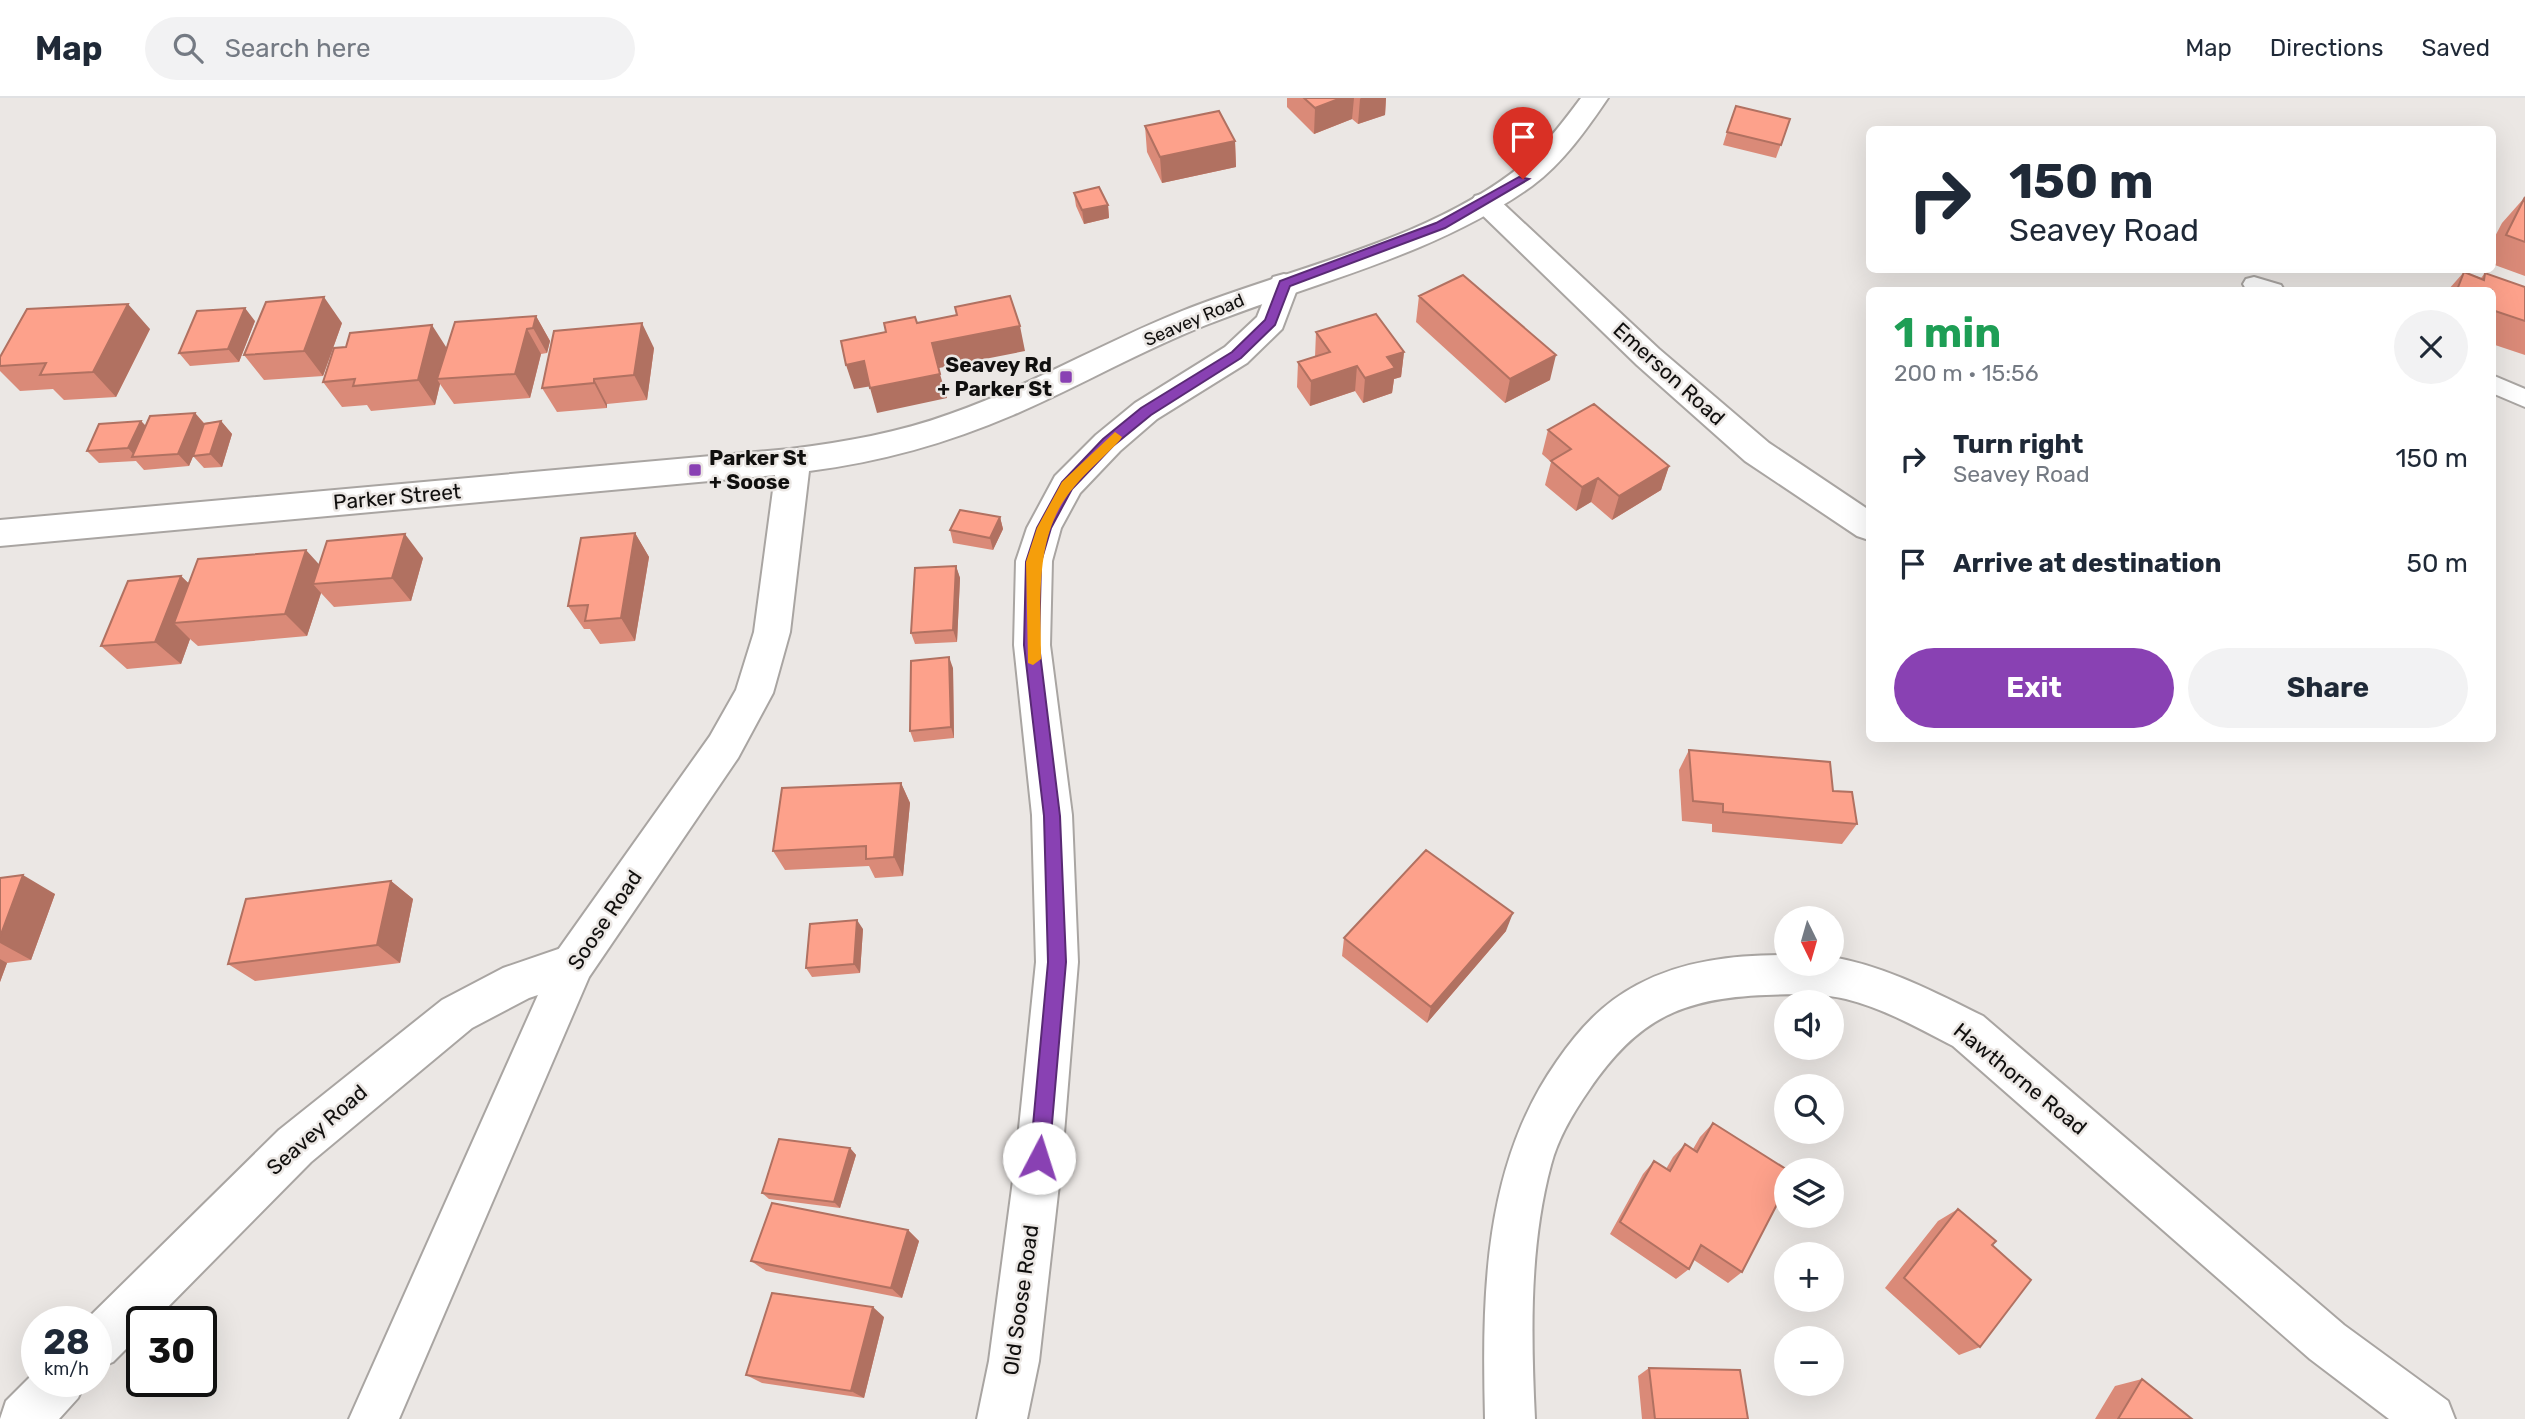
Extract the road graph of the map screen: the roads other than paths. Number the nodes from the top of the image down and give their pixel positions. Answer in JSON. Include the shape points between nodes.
{"nodes":[{"id":1,"x":1595,"y":98,"type":"edge"},
{"id":2,"x":1485,"y":202,"type":"junction"},
{"id":3,"x":1284,"y":284,"type":"junction"},
{"id":4,"x":2496,"y":385,"type":"edge"},
{"id":5,"x":2525,"y":399,"type":"edge"},
{"id":6,"x":794,"y":460,"type":"junction"},
{"id":7,"x":1866,"y":525,"type":"edge"},
{"id":8,"x":0,"y":533,"type":"edge"},
{"id":9,"x":573,"y":964,"type":"junction"},
{"id":10,"x":112,"y":1329,"type":"edge"},
{"id":11,"x":45,"y":1397,"type":"edge"},
{"id":12,"x":24,"y":1419,"type":"edge"},
{"id":13,"x":374,"y":1419,"type":"edge"},
{"id":14,"x":1002,"y":1419,"type":"edge"},
{"id":15,"x":1510,"y":1419,"type":"edge"},
{"id":16,"x":2430,"y":1419,"type":"edge"}],
"edges":[{"from":1,"to":2,"type":"street","name":"Seavey Road","via":[[1561,143],[1523,179]]},
{"from":2,"to":3,"type":"street","name":"Seavey Road","via":[[1440,225]]},
{"from":2,"to":7,"type":"street","name":"Emerson Road","via":[[1648,357],[1757,452]]},
{"from":3,"to":6,"type":"street","name":"Seavey Road","via":[[1190,320],[959,425],[883,446]]},
{"from":3,"to":14,"type":"street","name":"Old Soose Road","via":[[1271,322],[1236,355],[1146,411],[1067,485],[1044,528],[1034,562],[1032,645],[1052,816],[1057,962],[1038,1171]]},
{"from":4,"to":5,"type":"lane"},
{"from":6,"to":8,"type":"street","name":"Parker Street"},
{"from":6,"to":9,"type":"street","name":"Soose Road","via":[[772,632],[754,693],[724,747]]},
{"from":9,"to":10,"type":"street","name":"Seavey Road","via":[[518,982],[457,1014],[295,1146]]},
{"from":9,"to":13,"type":"street","name":"Soose Road"},
{"from":11,"to":12,"type":"street"},
{"from":15,"to":16,"type":"street","name":"Hawthorne Road","via":[[1507,1319],[1526,1175],[1550,1111],[1583,1058],[1647,999],[1687,984],[1734,975],[1849,980],[1912,1002],[1968,1031],[2327,1342]]}]}
